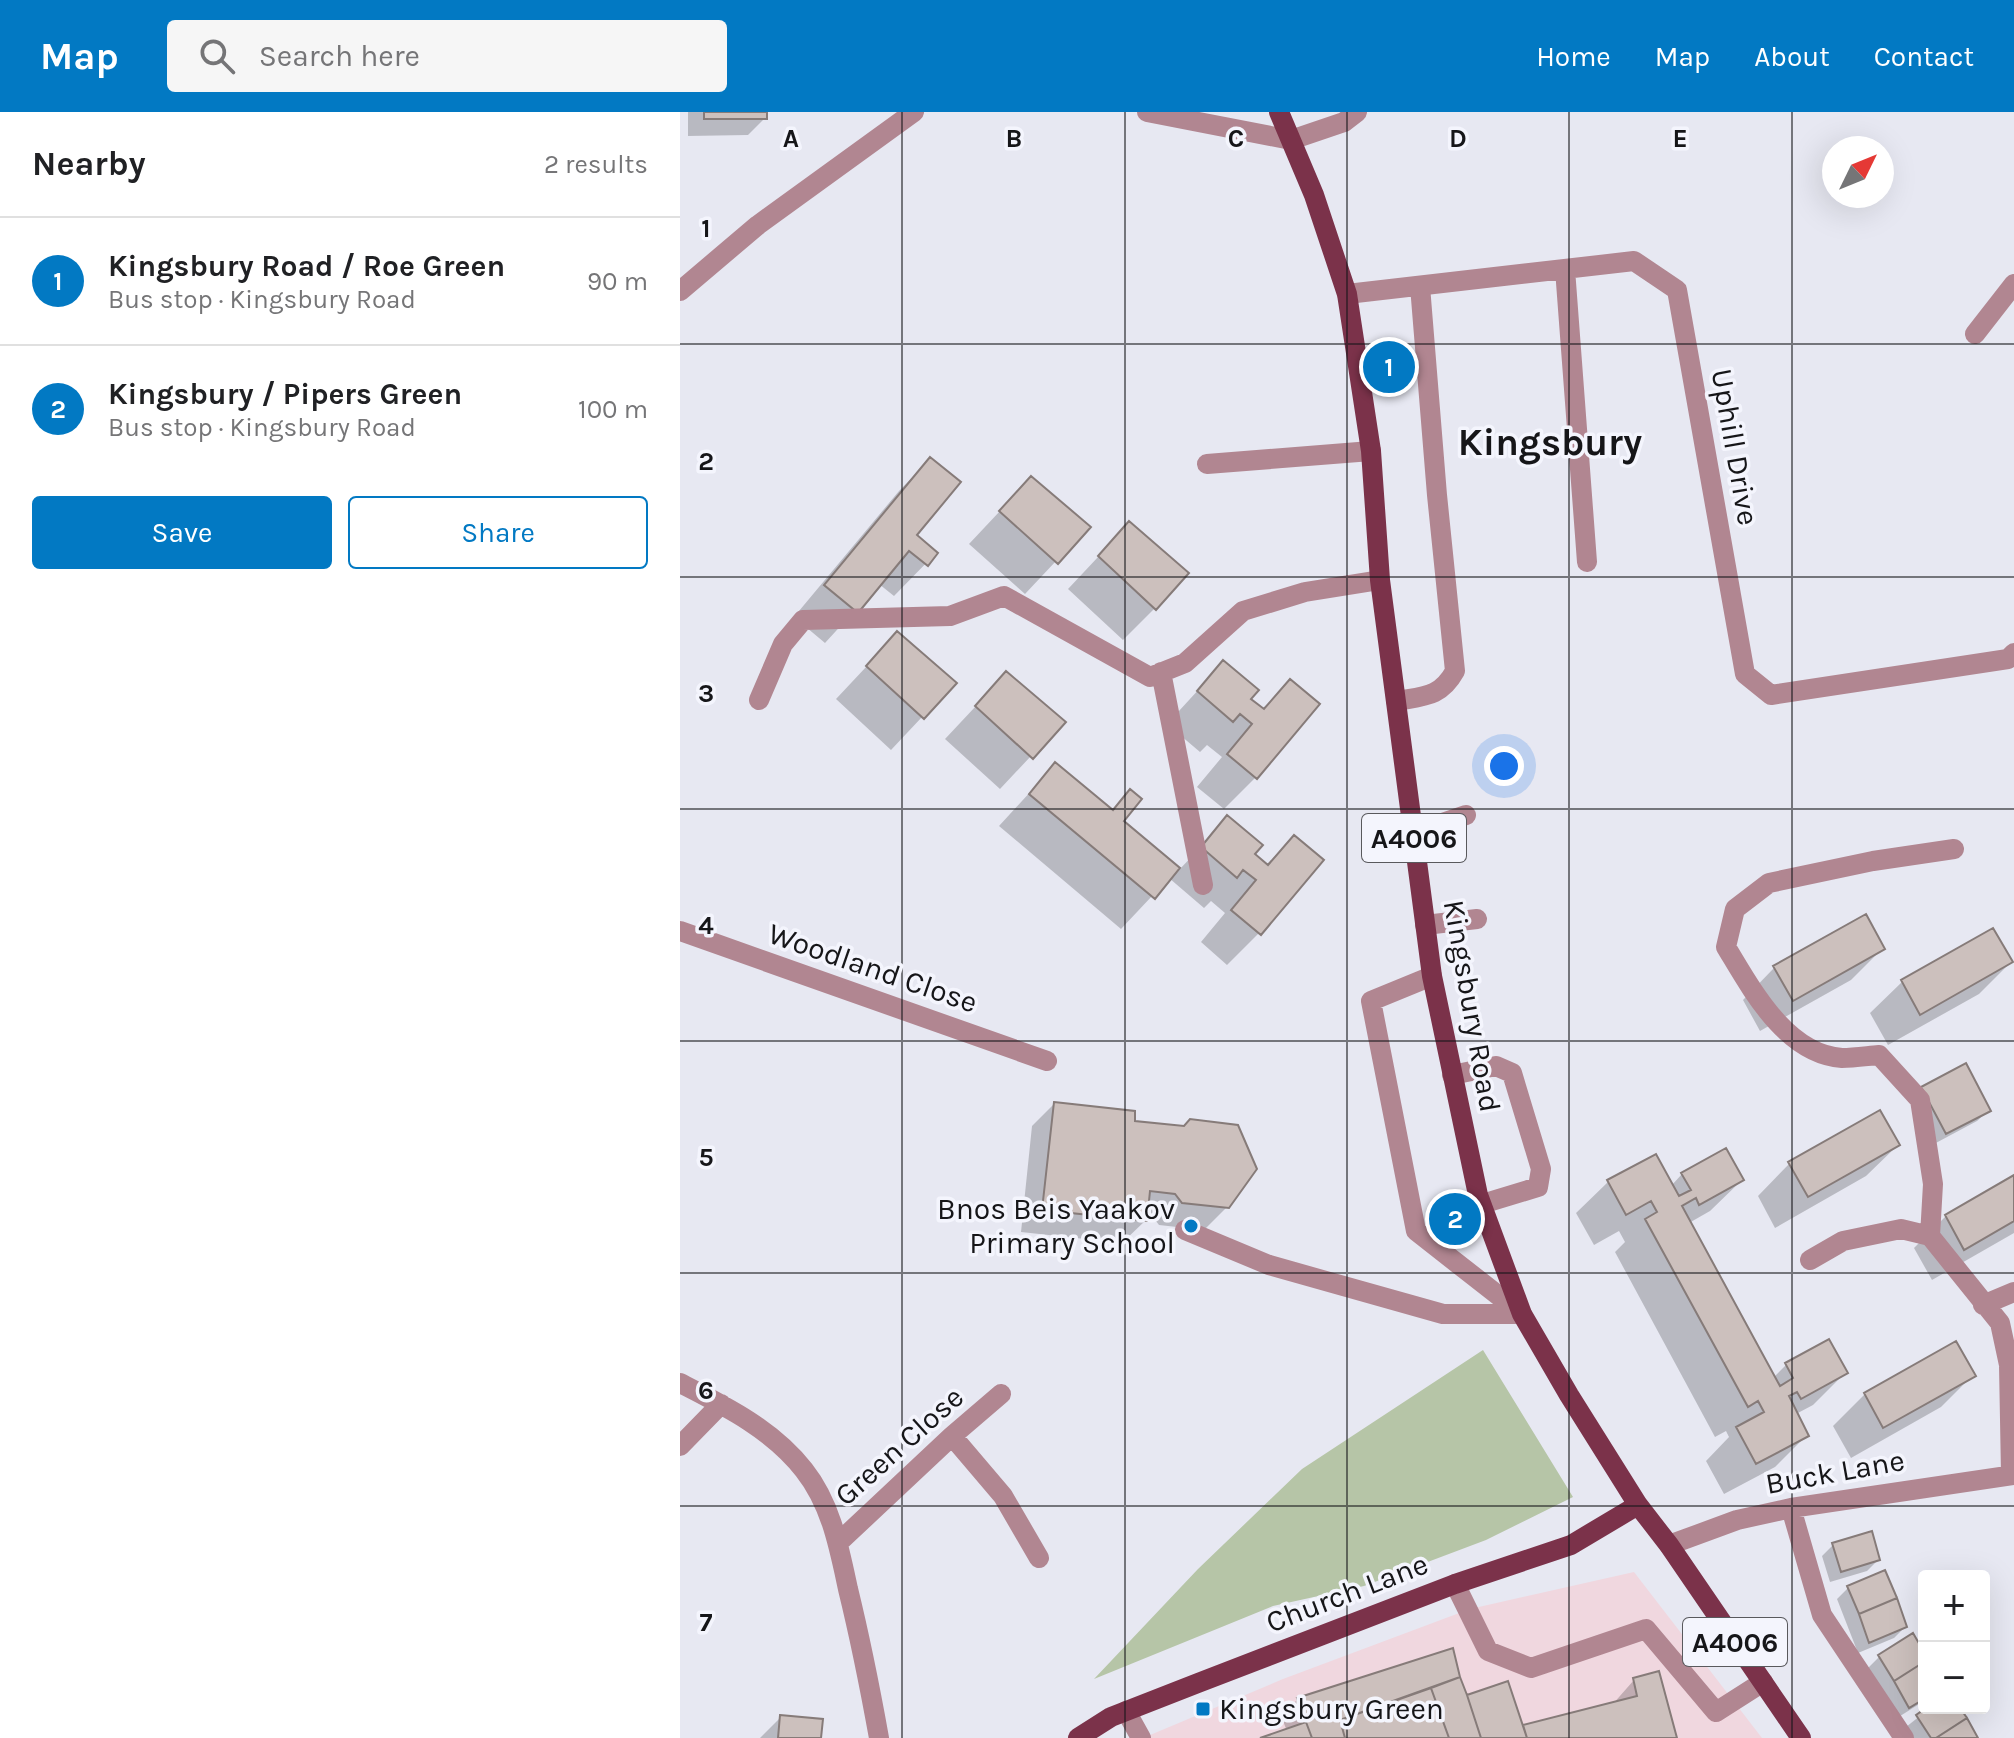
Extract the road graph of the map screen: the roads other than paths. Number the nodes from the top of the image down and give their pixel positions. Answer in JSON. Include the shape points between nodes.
{"nodes":[{"id":1,"x":914,"y":112,"type":"edge"},
{"id":2,"x":1147,"y":112,"type":"edge"},
{"id":3,"x":1279,"y":112,"type":"edge"},
{"id":4,"x":1357,"y":112,"type":"edge"},
{"id":5,"x":1291,"y":140,"type":"junction"},
{"id":6,"x":1565,"y":269,"type":"junction"},
{"id":7,"x":2014,"y":284,"type":"edge"},
{"id":8,"x":1420,"y":286,"type":"junction"},
{"id":9,"x":680,"y":291,"type":"edge"},
{"id":10,"x":1347,"y":294,"type":"junction"},
{"id":11,"x":1975,"y":334,"type":"dead end"},
{"id":12,"x":1371,"y":451,"type":"junction"},
{"id":13,"x":1207,"y":464,"type":"dead end"},
{"id":14,"x":1587,"y":562,"type":"dead end"},
{"id":15,"x":1380,"y":580,"type":"junction"},
{"id":16,"x":2014,"y":653,"type":"edge"},
{"id":17,"x":1161,"y":672,"type":"junction"},
{"id":18,"x":759,"y":700,"type":"dead end"},
{"id":19,"x":1396,"y":701,"type":"junction"},
{"id":20,"x":1466,"y":815,"type":"dead end"},
{"id":21,"x":1413,"y":833,"type":"junction"},
{"id":22,"x":1954,"y":849,"type":"dead end"},
{"id":23,"x":1203,"y":885,"type":"dead end"},
{"id":24,"x":1477,"y":919,"type":"dead end"},
{"id":25,"x":1425,"y":925,"type":"junction"},
{"id":26,"x":680,"y":931,"type":"edge"},
{"id":27,"x":1432,"y":976,"type":"junction"},
{"id":28,"x":1047,"y":1061,"type":"dead end"},
{"id":29,"x":1452,"y":1075,"type":"junction"},
{"id":30,"x":1482,"y":1204,"type":"junction"},
{"id":31,"x":1185,"y":1230,"type":"dead end"},
{"id":32,"x":1930,"y":1236,"type":"junction"},
{"id":33,"x":1810,"y":1260,"type":"dead end"},
{"id":34,"x":2014,"y":1292,"type":"edge"},
{"id":35,"x":1983,"y":1305,"type":"junction"},
{"id":36,"x":1522,"y":1314,"type":"junction"},
{"id":37,"x":680,"y":1383,"type":"edge"},
{"id":38,"x":1001,"y":1394,"type":"dead end"},
{"id":39,"x":721,"y":1404,"type":"junction"},
{"id":40,"x":952,"y":1436,"type":"junction"},
{"id":41,"x":680,"y":1446,"type":"edge"},
{"id":42,"x":2012,"y":1474,"type":"edge"},
{"id":43,"x":1638,"y":1505,"type":"junction"},
{"id":44,"x":1791,"y":1508,"type":"junction"},
{"id":45,"x":838,"y":1543,"type":"junction"},
{"id":46,"x":1669,"y":1545,"type":"junction"},
{"id":47,"x":1039,"y":1558,"type":"dead end"},
{"id":48,"x":1455,"y":1584,"type":"junction"},
{"id":49,"x":1763,"y":1682,"type":"junction"},
{"id":50,"x":1126,"y":1711,"type":"junction"},
{"id":51,"x":879,"y":1738,"type":"edge"},
{"id":52,"x":1078,"y":1738,"type":"edge"},
{"id":53,"x":1141,"y":1738,"type":"edge"},
{"id":54,"x":1801,"y":1738,"type":"edge"},
{"id":55,"x":1904,"y":1738,"type":"edge"}],
"edges":[{"from":1,"to":9,"type":"street","via":[[758,225]]},
{"from":2,"to":5,"type":"street"},
{"from":3,"to":5,"type":"main road","name":"Kingsbury Road","number":"A4006"},
{"from":4,"to":5,"type":"street","via":[[1344,122]]},
{"from":5,"to":10,"type":"main road","name":"Kingsbury Road","number":"A4006"},
{"from":6,"to":8,"type":"street","name":"Uphill Drive"},
{"from":6,"to":14,"type":"street"},
{"from":6,"to":16,"type":"street","name":"Uphill Drive","via":[[1634,261],[1677,290],[1745,674],[1771,695],[2008,659]]},
{"from":7,"to":11,"type":"street"},
{"from":8,"to":10,"type":"street","name":"Uphill Drive"},
{"from":8,"to":19,"type":"street","via":[[1455,671],[1437,693]]},
{"from":10,"to":12,"type":"main road","name":"Kingsbury Road","number":"A4006"},
{"from":12,"to":13,"type":"street"},
{"from":12,"to":15,"type":"main road","name":"Kingsbury Road","number":"A4006"},
{"from":15,"to":17,"type":"street","via":[[1305,592],[1243,611],[1185,663]]},
{"from":15,"to":19,"type":"main road","name":"Kingsbury Road","number":"A4006"},
{"from":17,"to":18,"type":"street","via":[[1150,677],[1004,596],[950,616],[803,620],[783,644]]},
{"from":17,"to":23,"type":"street"},
{"from":19,"to":21,"type":"main road","name":"Kingsbury Road","number":"A4006"},
{"from":20,"to":21,"type":"street"},
{"from":21,"to":25,"type":"main road","name":"Kingsbury Road","number":"A4006"},
{"from":22,"to":32,"type":"street","via":[[1769,883],[1735,909],[1726,947],[1756,998],[1803,1047],[1840,1058],[1879,1055],[1920,1100],[1933,1184]]},
{"from":24,"to":25,"type":"street"},
{"from":25,"to":27,"type":"main road","name":"Kingsbury Road","number":"A4006"},
{"from":26,"to":28,"type":"street","name":"Woodland Close"},
{"from":27,"to":29,"type":"main road","name":"Kingsbury Road","number":"A4006"},
{"from":27,"to":36,"type":"street","via":[[1371,1001],[1416,1231]]},
{"from":29,"to":30,"type":"main road","name":"Kingsbury Road","number":"A4006"},
{"from":29,"to":30,"type":"street","via":[[1496,1066],[1512,1073],[1541,1169],[1538,1187]]},
{"from":30,"to":36,"type":"main road","name":"Kingsbury Road","number":"A4006"},
{"from":31,"to":36,"type":"street","via":[[1269,1265],[1443,1314]]},
{"from":32,"to":33,"type":"street","via":[[1901,1229],[1843,1241]]},
{"from":32,"to":35,"type":"street"},
{"from":34,"to":35,"type":"street"},
{"from":35,"to":42,"type":"street","via":[[2000,1323],[2009,1365]]},
{"from":36,"to":43,"type":"main road","name":"Kingsbury Road","number":"A4006"},
{"from":37,"to":39,"type":"street"},
{"from":38,"to":40,"type":"street","name":"Green Close"},
{"from":39,"to":41,"type":"street"},
{"from":39,"to":45,"type":"street","via":[[759,1428],[803,1469],[826,1505]]},
{"from":40,"to":45,"type":"street","name":"Green Close"},
{"from":40,"to":47,"type":"street","via":[[1003,1496]]},
{"from":42,"to":44,"type":"street","name":"Buck Lane"},
{"from":43,"to":46,"type":"main road","name":"Kingsbury Road","number":"A4006"},
{"from":43,"to":48,"type":"main road","name":"Church Lane","via":[[1571,1545]]},
{"from":44,"to":46,"type":"street","name":"Buck Lane","via":[[1737,1520]]},
{"from":44,"to":55,"type":"street","via":[[1822,1615]]},
{"from":45,"to":51,"type":"street"},
{"from":46,"to":49,"type":"main road","name":"Kingsbury Road","number":"A4006"},
{"from":48,"to":49,"type":"street","via":[[1488,1651],[1531,1668],[1646,1629],[1716,1712]]},
{"from":48,"to":50,"type":"main road","name":"Church Lane"},
{"from":49,"to":54,"type":"main road","name":"Kingsbury Road","number":"A4006"},
{"from":50,"to":52,"type":"main road","name":"Church Lane"},
{"from":50,"to":53,"type":"street"}]}
